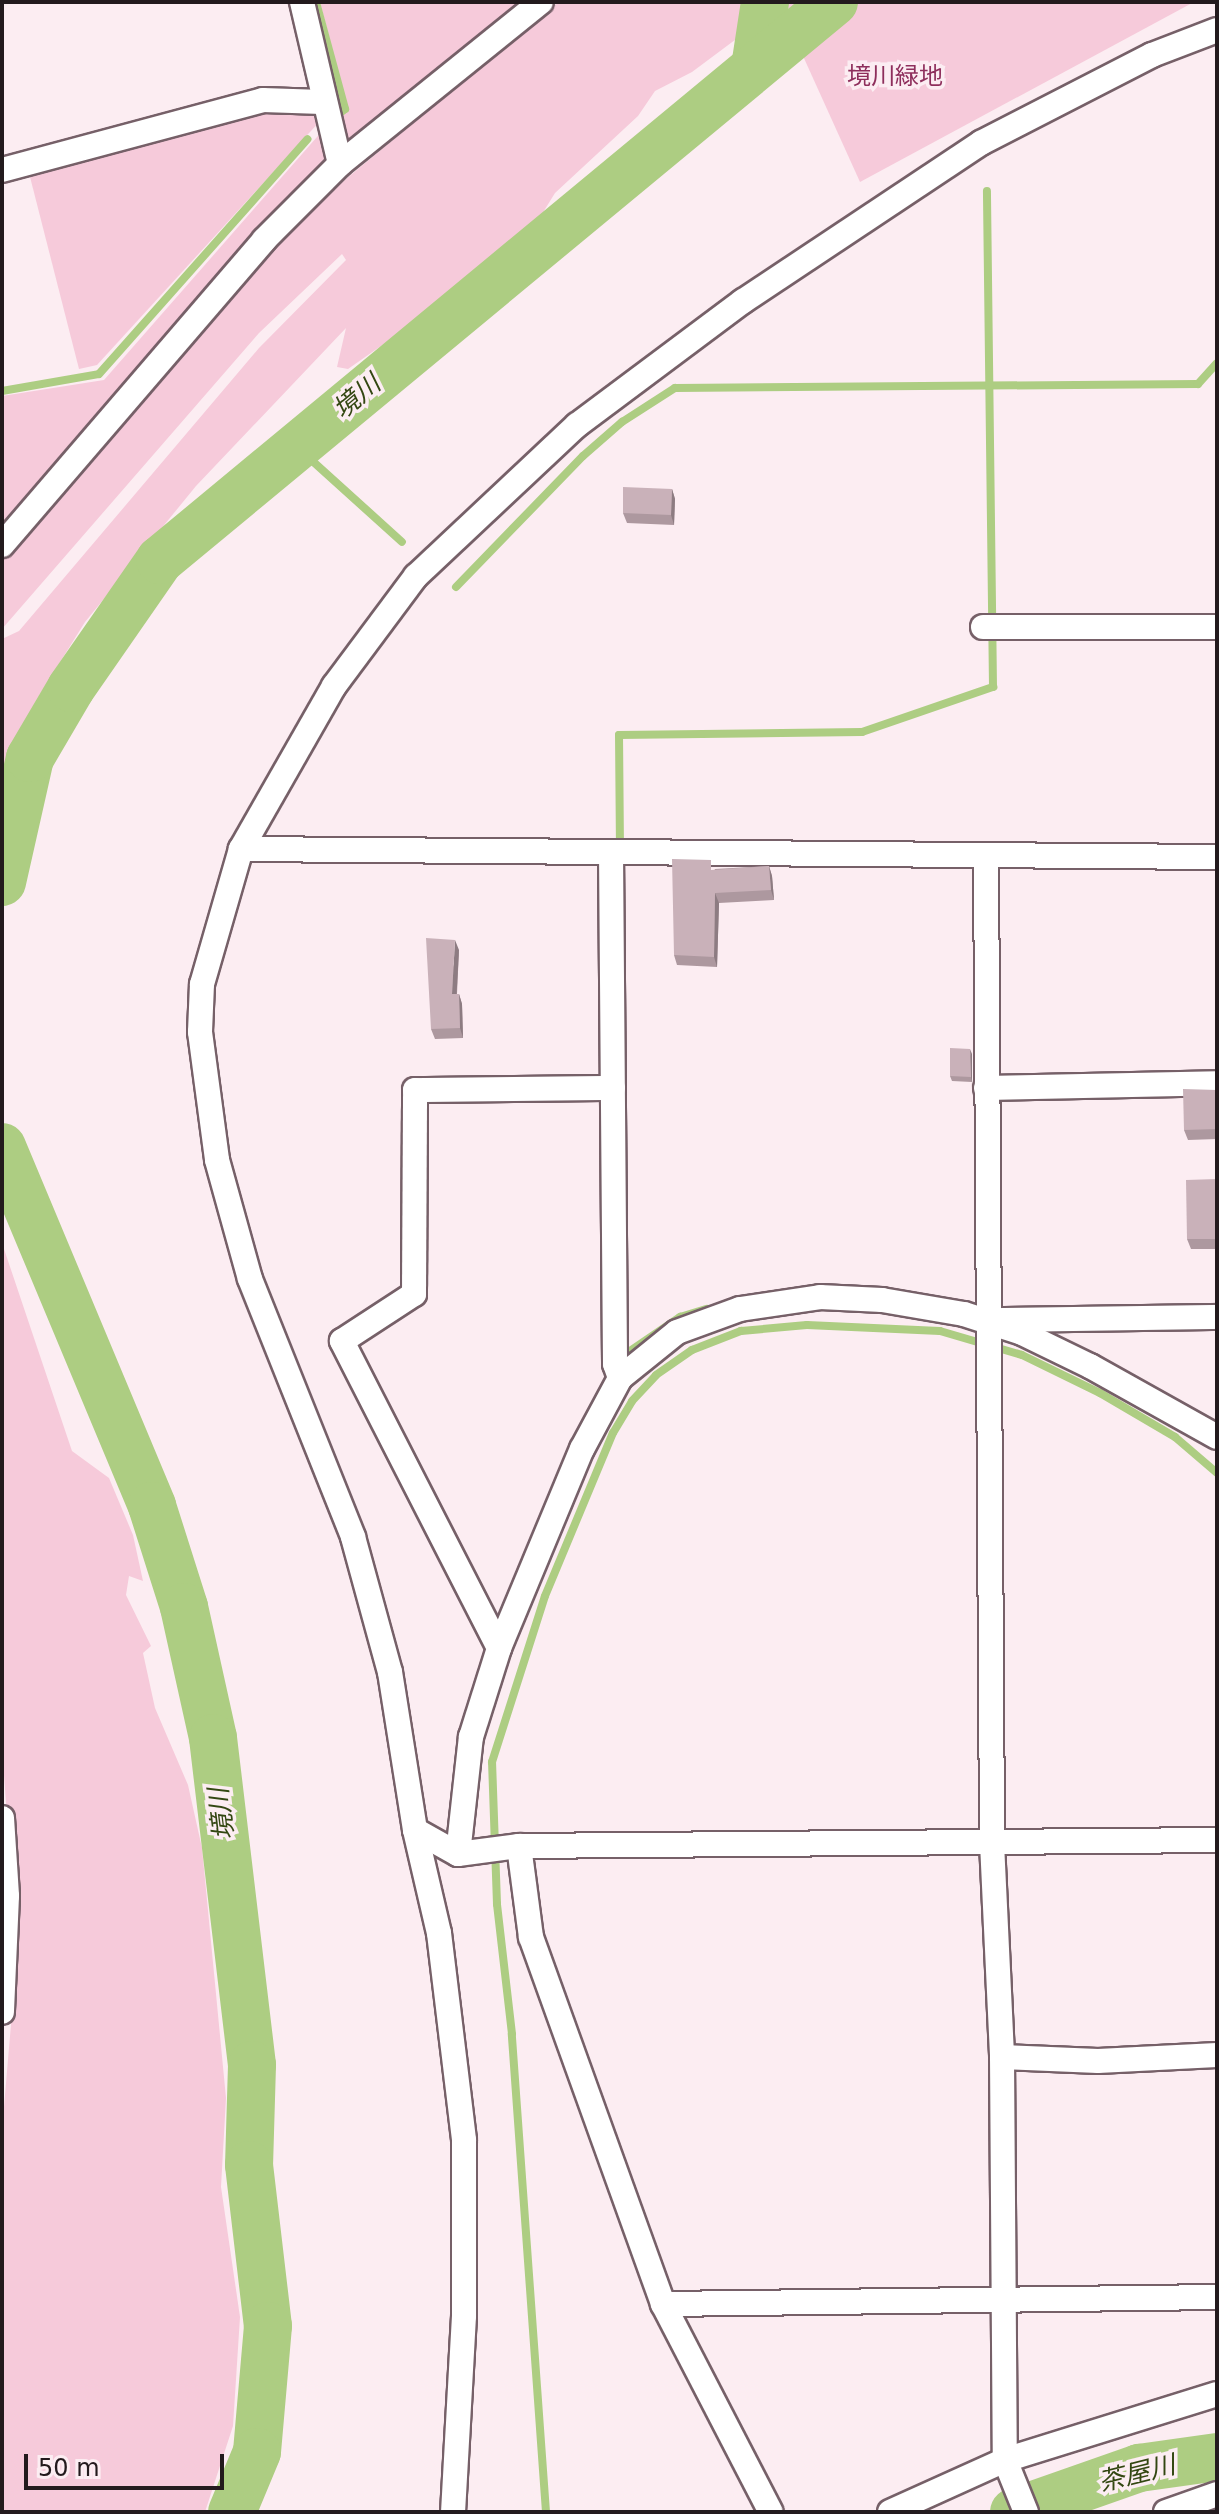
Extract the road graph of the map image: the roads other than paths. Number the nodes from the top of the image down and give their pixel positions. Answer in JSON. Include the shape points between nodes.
{"nodes":[{"id":1,"x":302,"y":2,"type":"edge"},
{"id":2,"x":541,"y":2,"type":"edge"},
{"id":3,"x":1217,"y":30,"type":"edge"},
{"id":4,"x":322,"y":102,"type":"junction"},
{"id":5,"x":340,"y":164,"type":"junction"},
{"id":6,"x":2,"y":170,"type":"edge"},
{"id":7,"x":2,"y":545,"type":"edge"},
{"id":8,"x":983,"y":627,"type":"dead end"},
{"id":9,"x":1217,"y":627,"type":"edge"},
{"id":10,"x":241,"y":849,"type":"junction"},
{"id":11,"x":611,"y":852,"type":"junction"},
{"id":12,"x":986,"y":857,"type":"junction"},
{"id":13,"x":1217,"y":857,"type":"edge"},
{"id":14,"x":1217,"y":1083,"type":"edge"},
{"id":15,"x":613,"y":1088,"type":"junction"},
{"id":16,"x":986,"y":1088,"type":"junction"},
{"id":17,"x":1217,"y":1317,"type":"edge"},
{"id":18,"x":989,"y":1320,"type":"junction"},
{"id":19,"x":620,"y":1378,"type":"junction"},
{"id":20,"x":1217,"y":1437,"type":"edge"},
{"id":21,"x":499,"y":1648,"type":"junction"},
{"id":22,"x":2,"y":1818,"type":"edge"},
{"id":23,"x":415,"y":1830,"type":"junction"},
{"id":24,"x":1217,"y":1840,"type":"edge"},
{"id":25,"x":992,"y":1843,"type":"junction"},
{"id":26,"x":519,"y":1846,"type":"junction"},
{"id":27,"x":458,"y":1854,"type":"junction"},
{"id":28,"x":2,"y":2012,"type":"edge"},
{"id":29,"x":1217,"y":2055,"type":"edge"},
{"id":30,"x":1002,"y":2057,"type":"junction"},
{"id":31,"x":1217,"y":2297,"type":"edge"},
{"id":32,"x":1002,"y":2299,"type":"junction"},
{"id":33,"x":663,"y":2304,"type":"junction"},
{"id":34,"x":1217,"y":2394,"type":"edge"},
{"id":35,"x":1005,"y":2460,"type":"junction"},
{"id":36,"x":1217,"y":2494,"type":"edge"},
{"id":37,"x":453,"y":2512,"type":"edge"},
{"id":38,"x":771,"y":2512,"type":"edge"},
{"id":39,"x":890,"y":2512,"type":"edge"},
{"id":40,"x":1026,"y":2512,"type":"edge"},
{"id":41,"x":1166,"y":2512,"type":"edge"}],
"edges":[{"from":1,"to":4,"type":"street","via":[[320,64]]},
{"from":2,"to":5,"type":"street"},
{"from":3,"to":10,"type":"street","via":[[1152,55],[981,143],[743,301],[577,425],[416,576],[334,686]]},
{"from":4,"to":5,"type":"street"},
{"from":4,"to":6,"type":"street","via":[[263,100]]},
{"from":5,"to":7,"type":"street","via":[[264,240]]},
{"from":8,"to":9,"type":"street"},
{"from":10,"to":11,"type":"street"},
{"from":10,"to":23,"type":"street","via":[[202,984],[205,1100],[250,1279],[353,1537],[390,1672]]},
{"from":11,"to":12,"type":"street"},
{"from":11,"to":15,"type":"street"},
{"from":12,"to":13,"type":"street"},
{"from":12,"to":16,"type":"street"},
{"from":14,"to":16,"type":"street"},
{"from":15,"to":19,"type":"street","via":[[615,1364]]},
{"from":15,"to":21,"type":"street","via":[[415,1090],[414,1294],[342,1341]]},
{"from":16,"to":18,"type":"street"},
{"from":17,"to":18,"type":"street"},
{"from":18,"to":19,"type":"street","via":[[882,1300],[777,1301],[677,1332]]},
{"from":18,"to":20,"type":"street","via":[[1090,1366]]},
{"from":18,"to":25,"type":"street"},
{"from":19,"to":21,"type":"street","via":[[582,1449]]},
{"from":21,"to":27,"type":"street","via":[[471,1737]]},
{"from":22,"to":28,"type":"street","via":[[7,1896]]},
{"from":23,"to":27,"type":"street"},
{"from":23,"to":37,"type":"street","via":[[439,1933],[464,2140],[464,2316]]},
{"from":24,"to":25,"type":"street"},
{"from":25,"to":26,"type":"street"},
{"from":25,"to":30,"type":"street"},
{"from":26,"to":27,"type":"street"},
{"from":26,"to":33,"type":"street","via":[[531,1937]]},
{"from":29,"to":30,"type":"street","via":[[1098,2061]]},
{"from":30,"to":32,"type":"street"},
{"from":31,"to":32,"type":"street"},
{"from":32,"to":33,"type":"street"},
{"from":32,"to":35,"type":"street"},
{"from":33,"to":38,"type":"street"},
{"from":34,"to":35,"type":"street"},
{"from":35,"to":39,"type":"street"},
{"from":35,"to":40,"type":"street"},
{"from":36,"to":41,"type":"street"}]}
